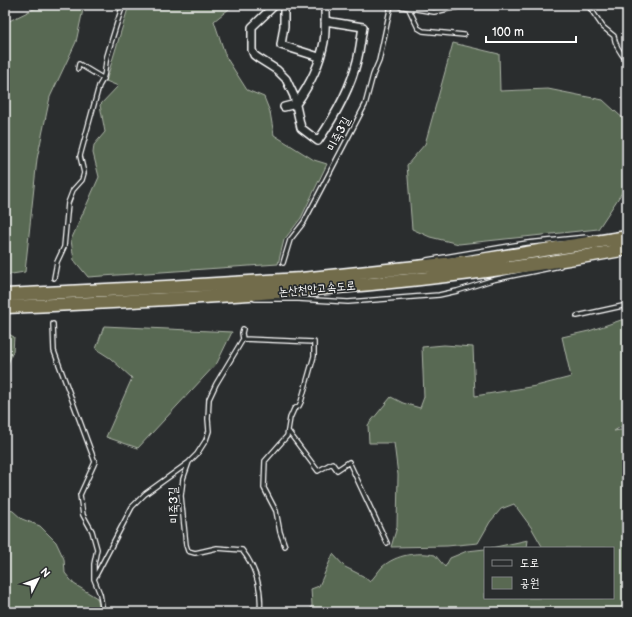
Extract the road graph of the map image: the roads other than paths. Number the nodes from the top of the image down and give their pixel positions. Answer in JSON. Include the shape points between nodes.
{"nodes":[{"id":1,"x":122,"y":5,"type":"edge"},
{"id":2,"x":275,"y":5,"type":"edge"},
{"id":3,"x":284,"y":5,"type":"edge"},
{"id":4,"x":325,"y":5,"type":"edge"},
{"id":5,"x":392,"y":5,"type":"edge"},
{"id":6,"x":468,"y":5,"type":"edge"},
{"id":7,"x":588,"y":5,"type":"edge"},
{"id":8,"x":407,"y":6,"type":"edge"},
{"id":9,"x":326,"y":21,"type":"junction"},
{"id":10,"x":464,"y":35,"type":"dead end"},
{"id":11,"x":319,"y":57,"type":"junction"},
{"id":12,"x":627,"y":61,"type":"edge"},
{"id":13,"x":78,"y":69,"type":"dead end"},
{"id":14,"x":104,"y":79,"type":"junction"},
{"id":15,"x":296,"y":104,"type":"junction"},
{"id":16,"x":284,"y":107,"type":"dead end"},
{"id":17,"x":597,"y":236,"type":"dead end"},
{"id":18,"x":589,"y":237,"type":"dead end"},
{"id":19,"x":627,"y":237,"type":"edge"},
{"id":20,"x":612,"y":240,"type":"junction"},
{"id":21,"x":627,"y":249,"type":"edge"},
{"id":22,"x":575,"y":258,"type":"junction"},
{"id":23,"x":419,"y":261,"type":"dead end"},
{"id":24,"x":283,"y":263,"type":"dead end"},
{"id":25,"x":398,"y":264,"type":"dead end"},
{"id":26,"x":357,"y":273,"type":"junction"},
{"id":27,"x":54,"y":278,"type":"dead end"},
{"id":28,"x":5,"y":295,"type":"edge"},
{"id":29,"x":212,"y":296,"type":"junction"},
{"id":30,"x":250,"y":299,"type":"dead end"},
{"id":31,"x":236,"y":300,"type":"dead end"},
{"id":32,"x":627,"y":305,"type":"edge"},
{"id":33,"x":5,"y":307,"type":"edge"},
{"id":34,"x":577,"y":316,"type":"dead end"},
{"id":35,"x":54,"y":324,"type":"dead end"},
{"id":36,"x":243,"y":329,"type":"dead end"},
{"id":37,"x":243,"y":339,"type":"junction"},
{"id":38,"x":288,"y":431,"type":"junction"},
{"id":39,"x":189,"y":462,"type":"junction"},
{"id":40,"x":387,"y":543,"type":"dead end"},
{"id":41,"x":285,"y":546,"type":"dead end"},
{"id":42,"x":94,"y":579,"type":"junction"},
{"id":43,"x":103,"y":612,"type":"edge"},
{"id":44,"x":260,"y":612,"type":"edge"}],
"edges":[{"from":1,"to":14,"type":"lane","via":[[106,59]]},
{"from":2,"to":15,"type":"street","via":[[252,27],[252,50],[258,58],[286,79]]},
{"from":3,"to":11,"type":"street","via":[[281,45]]},
{"from":4,"to":9,"type":"street"},
{"from":5,"to":8,"type":"lane"},
{"from":5,"to":24,"type":"lane","name":"미죽3길","via":[[379,61],[365,105],[304,222],[290,240]]},
{"from":6,"to":8,"type":"lane","via":[[434,12]]},
{"from":7,"to":12,"type":"lane","via":[[603,26],[614,36],[614,41]]},
{"from":8,"to":10,"type":"lane","via":[[418,28],[424,31]]},
{"from":9,"to":11,"type":"street","via":[[324,42]]},
{"from":9,"to":15,"type":"street","via":[[363,27],[357,61],[349,84],[331,122],[318,141],[301,128]]},
{"from":11,"to":15,"type":"street","via":[[309,85]]},
{"from":13,"to":14,"type":"lane","via":[[79,64]]},
{"from":14,"to":27,"type":"lane","via":[[99,86],[82,145],[80,156],[84,173],[68,203],[64,247],[57,262]]},
{"from":15,"to":16,"type":"street"},
{"from":17,"to":20,"type":"lane"},
{"from":18,"to":23,"type":"lane","via":[[527,243]]},
{"from":19,"to":20,"type":"highway","name":"논산천안고속도로"},
{"from":20,"to":26,"type":"highway","name":"논산천안고속도로","via":[[474,261]]},
{"from":21,"to":22,"type":"highway","name":"논산천안고속도로"},
{"from":22,"to":29,"type":"highway","name":"논산천안고속도로","via":[[519,267],[324,289]]},
{"from":22,"to":30,"type":"lane","via":[[565,265],[492,280],[439,295],[348,302]]},
{"from":25,"to":26,"type":"lane","via":[[369,268]]},
{"from":26,"to":28,"type":"highway","name":"논산천안고속도로","via":[[301,279]]},
{"from":29,"to":31,"type":"lane","via":[[221,300]]},
{"from":29,"to":33,"type":"highway","name":"논산천안고속도로"},
{"from":32,"to":34,"type":"lane"},
{"from":35,"to":42,"type":"lane","via":[[54,351],[94,462],[80,494],[83,515],[92,531],[97,549]]},
{"from":36,"to":37,"type":"lane"},
{"from":37,"to":38,"type":"lane","via":[[314,342],[314,356],[301,402],[294,409]]},
{"from":37,"to":39,"type":"lane","name":"미죽3길","via":[[209,399],[209,430],[206,440]]},
{"from":38,"to":40,"type":"lane","via":[[318,471],[332,463],[337,470],[349,462]]},
{"from":38,"to":41,"type":"lane","via":[[287,436],[265,461],[264,478],[264,488],[276,511]]},
{"from":39,"to":42,"type":"lane","via":[[145,494],[132,507]]},
{"from":39,"to":44,"type":"lane","name":"미죽3길","via":[[181,496],[188,551],[217,548],[242,550],[256,575]]},
{"from":42,"to":43,"type":"lane"}]}
